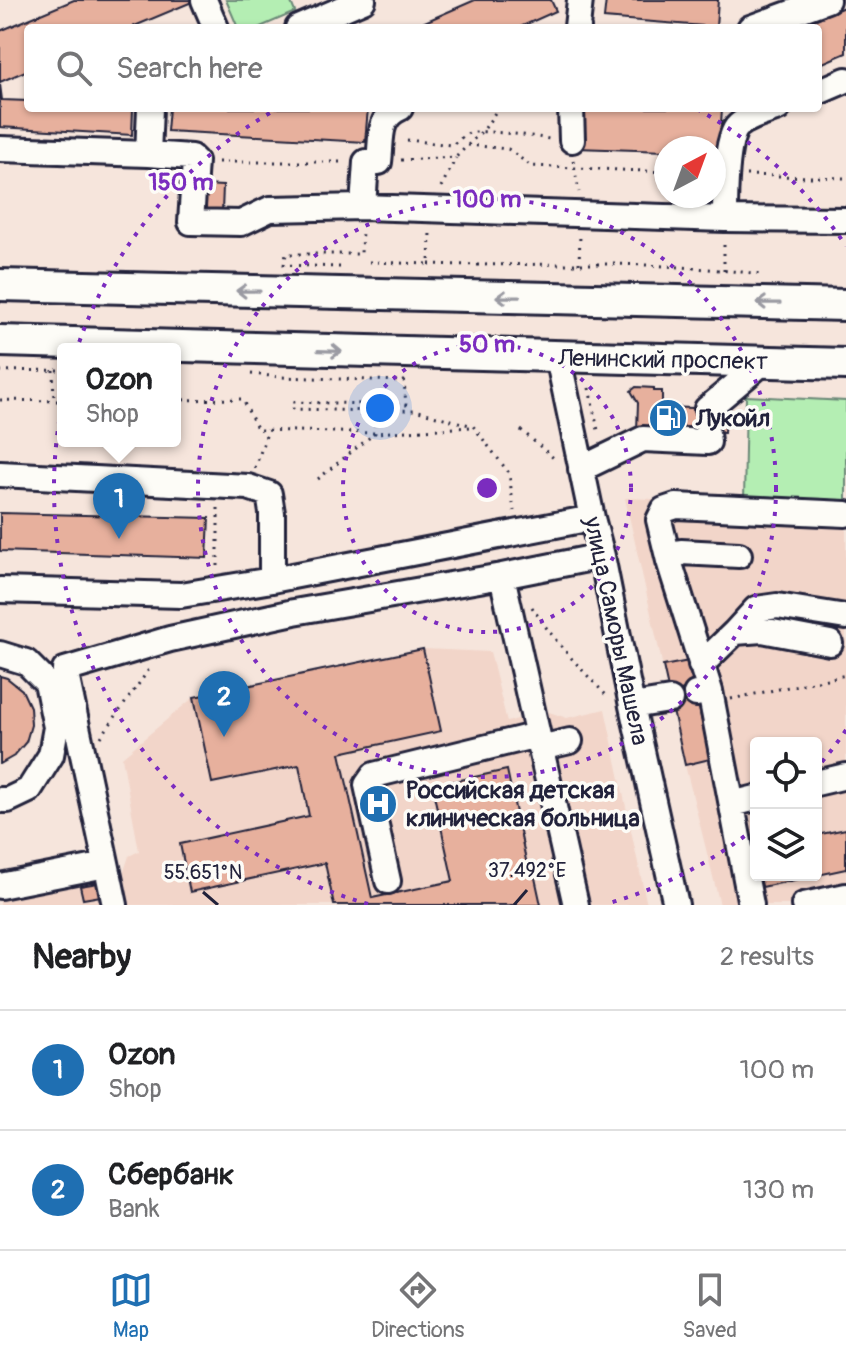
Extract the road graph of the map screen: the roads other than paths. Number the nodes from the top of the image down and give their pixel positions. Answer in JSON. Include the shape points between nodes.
{"nodes":[{"id":1,"x":204,"y":0,"type":"edge"},
{"id":2,"x":363,"y":0,"type":"edge"},
{"id":3,"x":580,"y":0,"type":"edge"},
{"id":4,"x":827,"y":0,"type":"edge"},
{"id":5,"x":214,"y":24,"type":"edge"},
{"id":6,"x":307,"y":24,"type":"edge"},
{"id":7,"x":577,"y":24,"type":"edge"},
{"id":8,"x":761,"y":24,"type":"edge"},
{"id":9,"x":846,"y":80,"type":"edge"},
{"id":10,"x":822,"y":90,"type":"edge"},
{"id":11,"x":150,"y":112,"type":"edge"},
{"id":12,"x":391,"y":112,"type":"edge"},
{"id":13,"x":571,"y":112,"type":"edge"},
{"id":14,"x":768,"y":112,"type":"edge"},
{"id":15,"x":572,"y":140,"type":"road end"},
{"id":16,"x":0,"y":149,"type":"edge"},
{"id":17,"x":148,"y":154,"type":"junction"},
{"id":18,"x":363,"y":207,"type":"junction"},
{"id":19,"x":725,"y":219,"type":"junction"},
{"id":20,"x":846,"y":220,"type":"edge"},
{"id":21,"x":0,"y":285,"type":"edge"},
{"id":22,"x":846,"y":305,"type":"edge"},
{"id":23,"x":0,"y":341,"type":"edge"},
{"id":24,"x":70,"y":343,"type":"edge"},
{"id":25,"x":181,"y":346,"type":"edge"},
{"id":26,"x":558,"y":357,"type":"junction"},
{"id":27,"x":763,"y":362,"type":"junction"},
{"id":28,"x":846,"y":364,"type":"edge"},
{"id":29,"x":581,"y":469,"type":"junction"},
{"id":30,"x":0,"y":474,"type":"edge"},
{"id":31,"x":846,"y":514,"type":"edge"},
{"id":32,"x":592,"y":518,"type":"junction"},
{"id":33,"x":739,"y":555,"type":"dead end"},
{"id":34,"x":602,"y":556,"type":"junction"},
{"id":35,"x":669,"y":561,"type":"junction"},
{"id":36,"x":502,"y":576,"type":"junction"},
{"id":37,"x":272,"y":580,"type":"junction"},
{"id":38,"x":0,"y":590,"type":"edge"},
{"id":39,"x":846,"y":617,"type":"edge"},
{"id":40,"x":735,"y":632,"type":"junction"},
{"id":41,"x":830,"y":643,"type":"dead end"},
{"id":42,"x":0,"y":654,"type":"edge"},
{"id":43,"x":701,"y":665,"type":"junction"},
{"id":44,"x":56,"y":677,"type":"junction"},
{"id":45,"x":670,"y":700,"type":"dead end"},
{"id":46,"x":632,"y":706,"type":"junction"},
{"id":47,"x":539,"y":741,"type":"junction"},
{"id":48,"x":570,"y":741,"type":"dead end"},
{"id":49,"x":846,"y":776,"type":"edge"},
{"id":50,"x":822,"y":782,"type":"edge"},
{"id":51,"x":0,"y":800,"type":"edge"},
{"id":52,"x":750,"y":800,"type":"edge"},
{"id":53,"x":732,"y":804,"type":"junction"},
{"id":54,"x":106,"y":865,"type":"junction"},
{"id":55,"x":388,"y":881,"type":"dead end"},
{"id":56,"x":0,"y":886,"type":"edge"},
{"id":57,"x":846,"y":896,"type":"edge"},
{"id":58,"x":115,"y":905,"type":"edge"},
{"id":59,"x":576,"y":905,"type":"edge"},
{"id":60,"x":676,"y":905,"type":"edge"},
{"id":61,"x":751,"y":905,"type":"edge"},
{"id":62,"x":804,"y":905,"type":"edge"}],
"edges":[{"from":1,"to":5,"type":"street"},
{"from":2,"to":6,"type":"street"},
{"from":3,"to":7,"type":"street"},
{"from":4,"to":8,"type":"street"},
{"from":9,"to":10,"type":"street"},
{"from":11,"to":17,"type":"street"},
{"from":12,"to":18,"type":"street","via":[[384,122]]},
{"from":13,"to":15,"type":"street"},
{"from":14,"to":19,"type":"street","via":[[733,132]]},
{"from":16,"to":17,"type":"street"},
{"from":17,"to":18,"type":"street","via":[[195,161],[191,222],[241,223],[270,209]]},
{"from":18,"to":19,"type":"street"},
{"from":19,"to":20,"type":"street"},
{"from":22,"to":21,"type":"main road","one_way":true},
{"from":23,"to":24,"type":"main road","name":"Ленинский проспект","one_way":true},
{"from":25,"to":26,"type":"main road","name":"Ленинский проспект","one_way":true},
{"from":26,"to":27,"type":"main road","name":"Ленинский проспект"},
{"from":26,"to":29,"type":"street","name":"улица Саморы Машела"},
{"from":27,"to":28,"type":"main road","name":"Ленинский проспект"},
{"from":27,"to":29,"type":"street","via":[[707,421],[708,442],[643,439]]},
{"from":29,"to":32,"type":"street","name":"улица Саморы Машела"},
{"from":30,"to":37,"type":"street","via":[[248,487],[269,494]]},
{"from":31,"to":35,"type":"street","via":[[676,506],[664,510],[659,520]]},
{"from":32,"to":34,"type":"street","name":"улица Саморы Машела"},
{"from":32,"to":37,"type":"street"},
{"from":33,"to":35,"type":"street","via":[[681,552]]},
{"from":34,"to":36,"type":"street"},
{"from":34,"to":46,"type":"street","name":"улица Саморы Машела"},
{"from":35,"to":43,"type":"street"},
{"from":36,"to":44,"type":"street","via":[[170,639]]},
{"from":36,"to":47,"type":"street"},
{"from":37,"to":38,"type":"street","via":[[181,595]]},
{"from":39,"to":40,"type":"street","via":[[777,606],[756,609]]},
{"from":40,"to":41,"type":"street","via":[[762,630]]},
{"from":40,"to":43,"type":"street"},
{"from":42,"to":44,"type":"street"},
{"from":43,"to":53,"type":"street"},
{"from":44,"to":51,"type":"street","via":[[51,755],[29,790]]},
{"from":44,"to":54,"type":"street","via":[[84,760]]},
{"from":45,"to":46,"type":"street"},
{"from":46,"to":60,"type":"street","name":"улица Саморы Машела"},
{"from":47,"to":48,"type":"street"},
{"from":47,"to":55,"type":"street","via":[[374,775],[367,785]]},
{"from":47,"to":59,"type":"street"},
{"from":49,"to":50,"type":"street"},
{"from":52,"to":53,"type":"street"},
{"from":53,"to":61,"type":"street"},
{"from":54,"to":56,"type":"street"},
{"from":54,"to":58,"type":"street"},
{"from":57,"to":62,"type":"street"}]}
